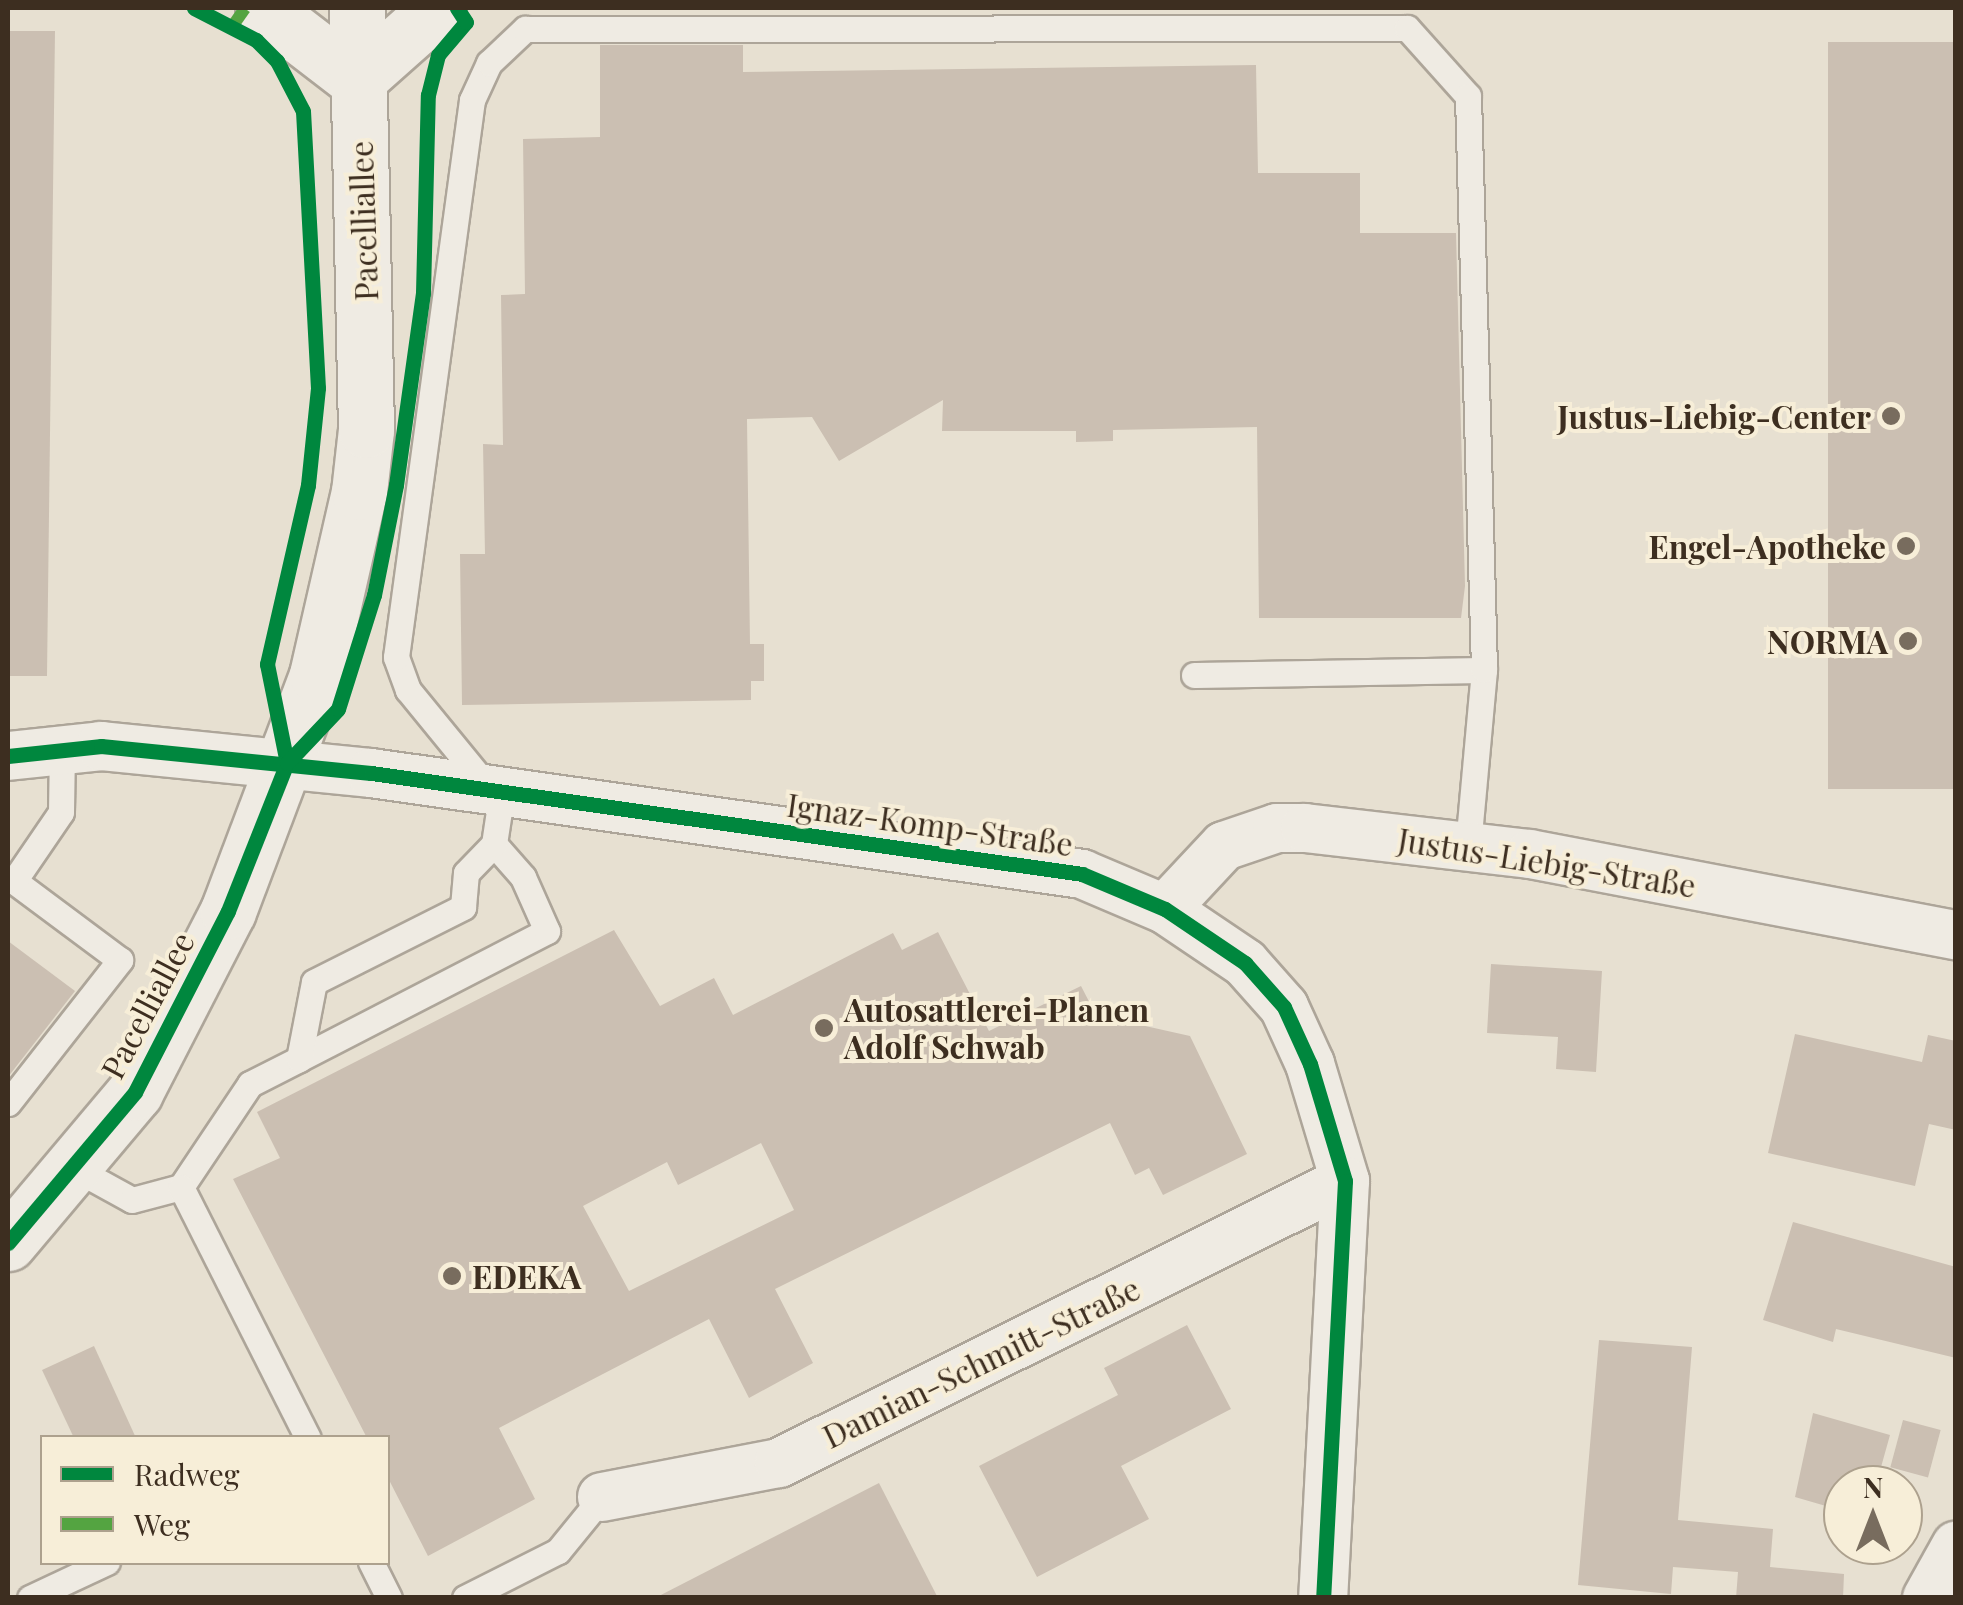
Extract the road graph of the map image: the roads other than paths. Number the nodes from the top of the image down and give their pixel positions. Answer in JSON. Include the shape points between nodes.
{"nodes":[{"id":1,"x":264,"y":8,"type":"edge"},
{"id":2,"x":357,"y":8,"type":"edge"},
{"id":3,"x":438,"y":8,"type":"edge"},
{"id":4,"x":357,"y":80,"type":"junction"},
{"id":5,"x":1484,"y":670,"type":"junction"},
{"id":6,"x":1194,"y":674,"type":"dead end"},
{"id":7,"x":62,"y":749,"type":"junction"},
{"id":8,"x":8,"y":756,"type":"edge"},
{"id":9,"x":287,"y":762,"type":"junction"},
{"id":10,"x":496,"y":790,"type":"junction"},
{"id":11,"x":494,"y":844,"type":"junction"},
{"id":12,"x":1468,"y":845,"type":"junction"},
{"id":13,"x":1165,"y":909,"type":"junction"},
{"id":14,"x":1956,"y":936,"type":"edge"},
{"id":15,"x":299,"y":1059,"type":"junction"},
{"id":16,"x":8,"y":1103,"type":"edge"},
{"id":17,"x":72,"y":1167,"type":"junction"},
{"id":18,"x":1345,"y":1181,"type":"junction"},
{"id":19,"x":182,"y":1187,"type":"junction"},
{"id":20,"x":8,"y":1243,"type":"edge"},
{"id":21,"x":306,"y":1435,"type":"edge"},
{"id":22,"x":602,"y":1498,"type":"joint"},
{"id":23,"x":1956,"y":1546,"type":"edge"},
{"id":24,"x":101,"y":1565,"type":"edge"},
{"id":25,"x":372,"y":1565,"type":"edge"},
{"id":26,"x":30,"y":1598,"type":"edge"},
{"id":27,"x":388,"y":1598,"type":"edge"},
{"id":28,"x":465,"y":1598,"type":"edge"},
{"id":29,"x":1323,"y":1598,"type":"edge"},
{"id":30,"x":1927,"y":1598,"type":"edge"}],
"edges":[{"from":1,"to":4,"type":"main road"},
{"from":2,"to":4,"type":"main road","name":"Pacelliallee"},
{"from":3,"to":4,"type":"main road"},
{"from":4,"to":9,"type":"main road","name":"Pacelliallee","via":[[366,430],[359,492],[317,674]]},
{"from":5,"to":6,"type":"lane"},
{"from":5,"to":10,"type":"lane","via":[[1468,96],[1406,28],[525,29],[488,63],[472,100],[396,657],[408,690]]},
{"from":5,"to":12,"type":"lane"},
{"from":7,"to":8,"type":"street","name":"Ignaz-Komp-Straße"},
{"from":7,"to":9,"type":"street","name":"Ignaz-Komp-Straße","via":[[120,747]]},
{"from":7,"to":16,"type":"lane","via":[[60,812],[14,882],[120,960]]},
{"from":9,"to":10,"type":"street","name":"Ignaz-Komp-Straße"},
{"from":9,"to":17,"type":"main road","name":"Pacelliallee","via":[[228,911],[135,1092]]},
{"from":10,"to":11,"type":"lane"},
{"from":10,"to":13,"type":"street","name":"Ignaz-Komp-Straße","via":[[1082,874]]},
{"from":11,"to":15,"type":"lane","via":[[466,873],[462,907],[314,982]]},
{"from":11,"to":15,"type":"lane","via":[[522,877],[547,930]]},
{"from":12,"to":13,"type":"street","name":"Justus-Liebig-Straße","via":[[1277,828],[1224,846]]},
{"from":12,"to":14,"type":"street","name":"Justus-Liebig-Straße"},
{"from":13,"to":18,"type":"street","name":"Ignaz-Komp-Straße","via":[[1245,963],[1284,1007],[1310,1064]]},
{"from":15,"to":19,"type":"lane","via":[[250,1084]]},
{"from":17,"to":19,"type":"lane","via":[[132,1200]]},
{"from":17,"to":20,"type":"main road","name":"Pacelliallee"},
{"from":18,"to":22,"type":"street","name":"Damian-Schmitt-Straße","via":[[779,1463]]},
{"from":18,"to":29,"type":"street","name":"Ignaz-Komp-Straße"},
{"from":19,"to":21,"type":"lane"},
{"from":22,"to":28,"type":"lane","via":[[558,1551]]},
{"from":23,"to":30,"type":"street"},
{"from":24,"to":26,"type":"lane"},
{"from":25,"to":27,"type":"lane"}]}
